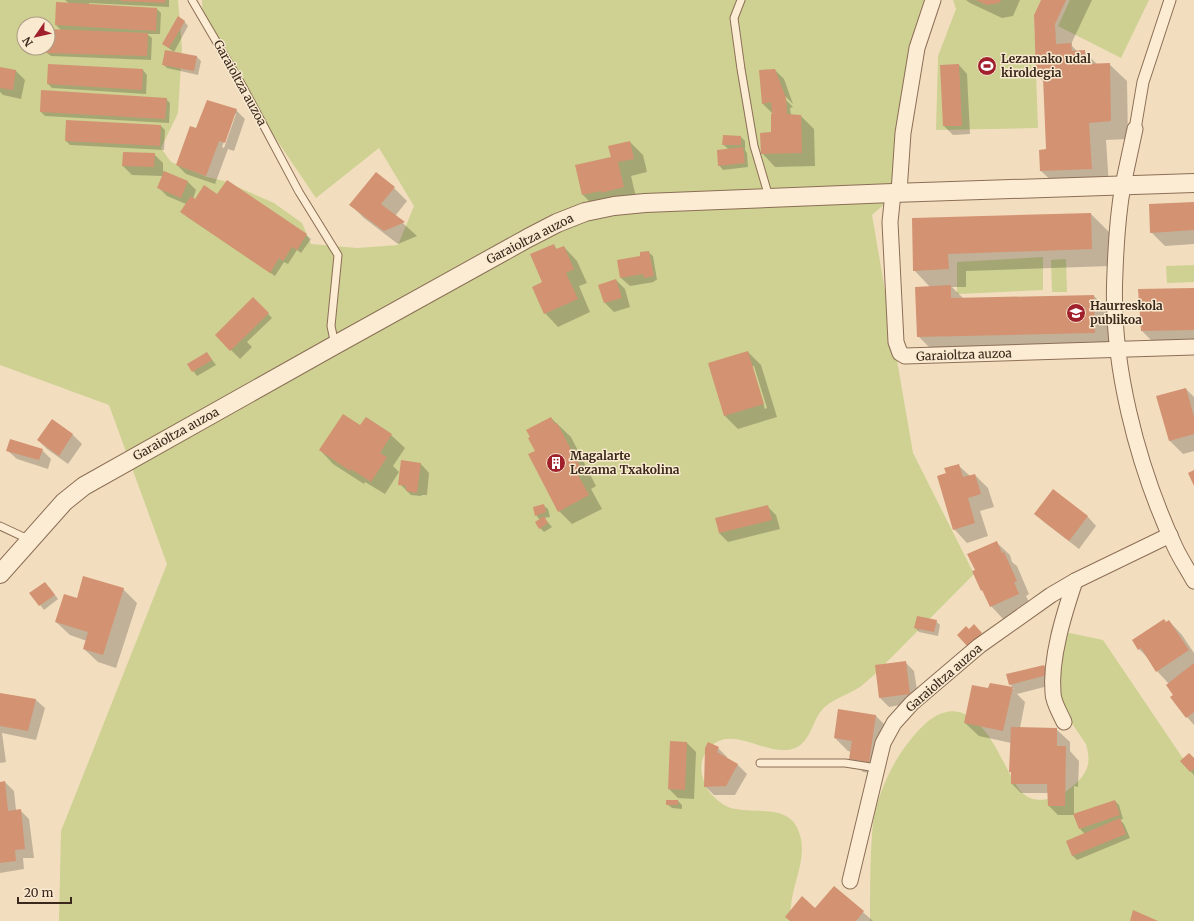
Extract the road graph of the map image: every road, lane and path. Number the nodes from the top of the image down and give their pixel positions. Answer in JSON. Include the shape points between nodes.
{"nodes":[{"id":1,"x":192,"y":0,"type":"edge"},
{"id":2,"x":741,"y":0,"type":"edge"},
{"id":3,"x":933,"y":0,"type":"edge"},
{"id":4,"x":1170,"y":0,"type":"edge"},
{"id":5,"x":1135,"y":128,"type":"joint"},
{"id":6,"x":1194,"y":183,"type":"edge"},
{"id":7,"x":1123,"y":185,"type":"junction"},
{"id":8,"x":896,"y":192,"type":"junction"},
{"id":9,"x":769,"y":197,"type":"junction"},
{"id":10,"x":335,"y":345,"type":"junction"},
{"id":11,"x":1194,"y":347,"type":"edge"},
{"id":12,"x":1118,"y":350,"type":"junction"},
{"id":13,"x":0,"y":526,"type":"edge"},
{"id":14,"x":1170,"y":535,"type":"junction"},
{"id":15,"x":30,"y":540,"type":"junction"},
{"id":16,"x":0,"y":574,"type":"edge"},
{"id":17,"x":1075,"y":581,"type":"junction"},
{"id":18,"x":1194,"y":581,"type":"edge"},
{"id":19,"x":1064,"y":722,"type":"dead end"},
{"id":20,"x":760,"y":763,"type":"dead end"},
{"id":21,"x":877,"y":768,"type":"junction"},
{"id":22,"x":850,"y":881,"type":"dead end"}],
"edges":[{"from":1,"to":10,"type":"lane","name":"Garaioltza auzoa","via":[[299,192],[338,255],[331,326]]},
{"from":2,"to":9,"type":"lane","via":[[734,18],[741,69],[754,146]]},
{"from":3,"to":8,"type":"street","name":"Garaioltza auzoa","via":[[917,48]]},
{"from":4,"to":5,"type":"street","via":[[1143,82]]},
{"from":5,"to":7,"type":"street"},
{"from":6,"to":7,"type":"street","name":"Garaioltza auzoa"},
{"from":7,"to":8,"type":"street","name":"Garaioltza auzoa"},
{"from":7,"to":12,"type":"street","via":[[1114,273]]},
{"from":8,"to":9,"type":"street","name":"Garaioltza auzoa"},
{"from":8,"to":12,"type":"street","name":"Garaioltza auzoa","via":[[890,222],[896,342],[900,353],[905,356],[918,356]]},
{"from":9,"to":10,"type":"street","name":"Garaioltza auzoa","via":[[644,203],[585,212],[528,238]]},
{"from":10,"to":15,"type":"street","name":"Garaioltza auzoa","via":[[84,486],[64,502]]},
{"from":11,"to":12,"type":"street","name":"Garaioltza auzoa"},
{"from":12,"to":14,"type":"street","via":[[1127,405],[1148,482]]},
{"from":13,"to":15,"type":"lane"},
{"from":14,"to":17,"type":"street","name":"Garaioltza auzoa"},
{"from":14,"to":18,"type":"street"},
{"from":15,"to":16,"type":"street","name":"Garaioltza auzoa"},
{"from":17,"to":19,"type":"street","via":[[1055,658],[1052,694]]},
{"from":17,"to":21,"type":"street","name":"Garaioltza auzoa","via":[[979,646],[912,703],[894,723],[883,744]]},
{"from":20,"to":21,"type":"lane","via":[[845,763]]},
{"from":21,"to":22,"type":"street","name":"Garaioltza auzoa"}]}
